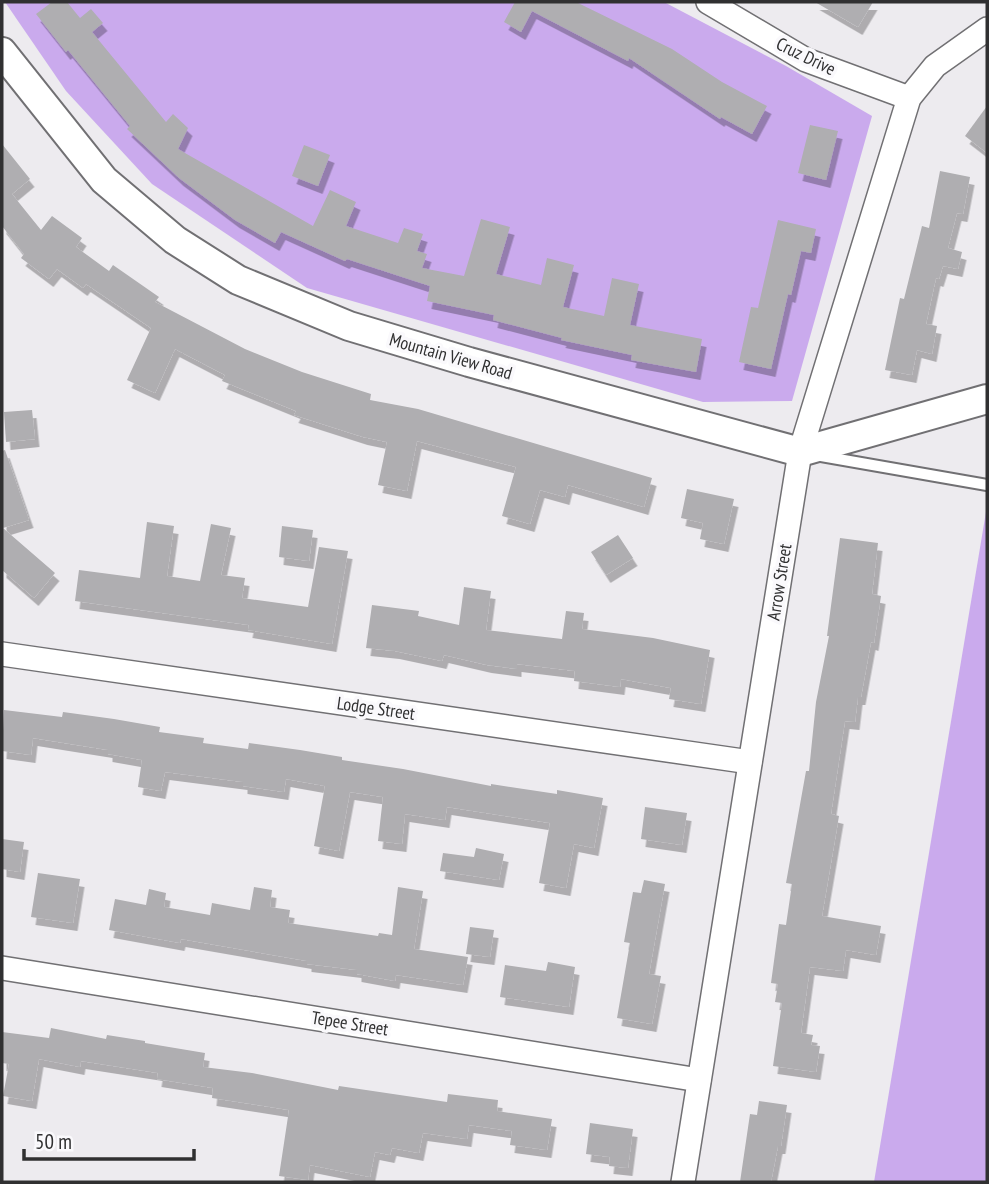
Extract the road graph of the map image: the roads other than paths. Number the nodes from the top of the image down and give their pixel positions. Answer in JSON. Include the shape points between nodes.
{"nodes":[{"id":1,"x":708,"y":2,"type":"edge"},
{"id":2,"x":987,"y":29,"type":"edge"},
{"id":3,"x":2,"y":52,"type":"edge"},
{"id":4,"x":909,"y":98,"type":"junction"},
{"id":5,"x":987,"y":399,"type":"edge"},
{"id":6,"x":800,"y":452,"type":"junction"},
{"id":7,"x":987,"y":485,"type":"edge"},
{"id":8,"x":2,"y":654,"type":"edge"},
{"id":9,"x":750,"y":762,"type":"junction"},
{"id":10,"x":2,"y":968,"type":"edge"},
{"id":11,"x":699,"y":1080,"type":"junction"},
{"id":12,"x":682,"y":1182,"type":"edge"}],
"edges":[{"from":1,"to":4,"type":"street","name":"Cruz Drive","via":[[806,60]]},
{"from":2,"to":4,"type":"street","name":"Arrow Street","via":[[935,66]]},
{"from":3,"to":6,"type":"street","name":"Mountain View Road","via":[[104,180],[175,240],[238,280],[349,326]]},
{"from":4,"to":6,"type":"street","name":"Arrow Street"},
{"from":5,"to":6,"type":"street"},
{"from":6,"to":7,"type":"lane"},
{"from":6,"to":9,"type":"street","name":"Arrow Street"},
{"from":8,"to":9,"type":"street","name":"Lodge Street"},
{"from":9,"to":11,"type":"street","name":"Arrow Street"},
{"from":10,"to":11,"type":"street","name":"Tepee Street"},
{"from":11,"to":12,"type":"street","name":"Arrow Street"}]}
